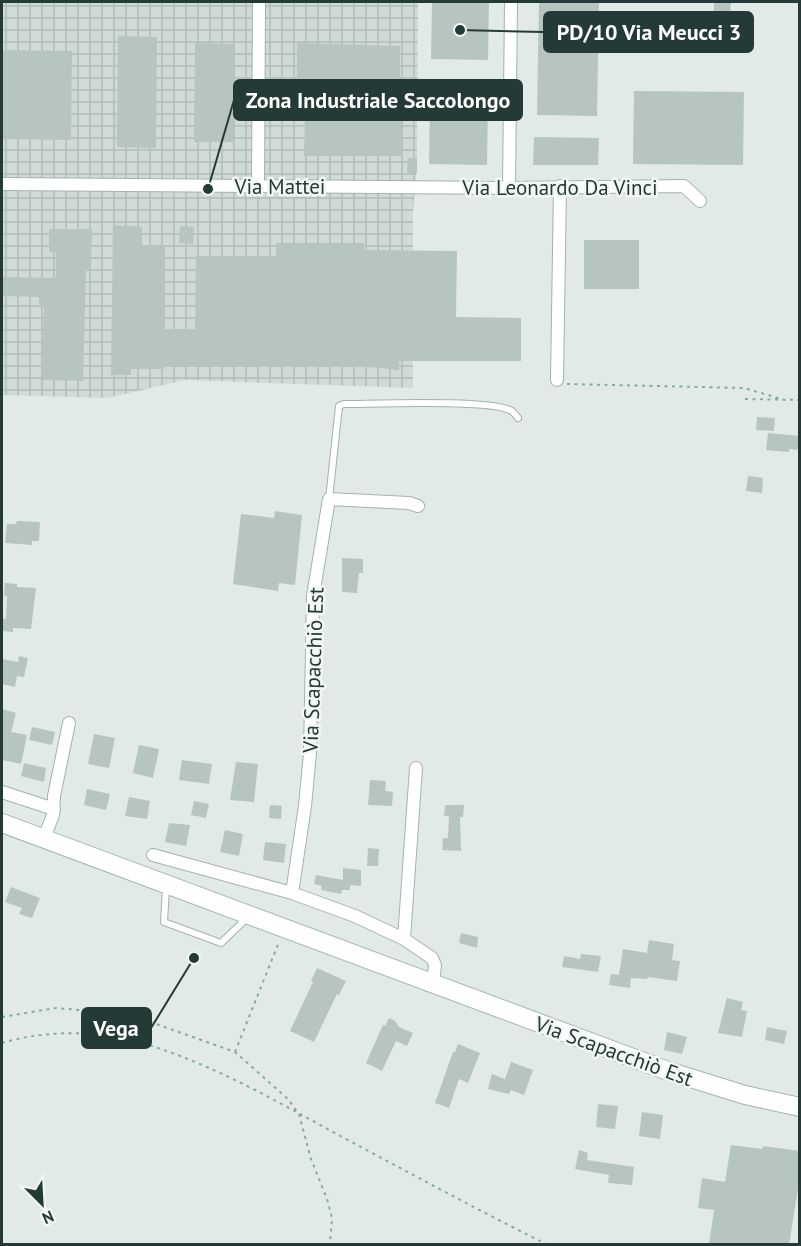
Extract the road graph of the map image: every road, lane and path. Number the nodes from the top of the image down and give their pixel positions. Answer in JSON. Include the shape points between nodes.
{"nodes":[{"id":1,"x":259,"y":2,"type":"edge"},
{"id":2,"x":511,"y":2,"type":"edge"},
{"id":3,"x":2,"y":184,"type":"edge"},
{"id":4,"x":258,"y":186,"type":"junction"},
{"id":5,"x":560,"y":186,"type":"junction"},
{"id":6,"x":414,"y":187,"type":"joint"},
{"id":7,"x":509,"y":188,"type":"junction"},
{"id":8,"x":700,"y":201,"type":"dead end"},
{"id":9,"x":557,"y":380,"type":"joint"},
{"id":10,"x":745,"y":399,"type":"dead end"},
{"id":11,"x":785,"y":400,"type":"junction"},
{"id":12,"x":800,"y":400,"type":"edge"},
{"id":13,"x":518,"y":418,"type":"dead end"},
{"id":14,"x":330,"y":499,"type":"junction"},
{"id":15,"x":418,"y":506,"type":"dead end"},
{"id":16,"x":69,"y":723,"type":"dead end"},
{"id":17,"x":416,"y":768,"type":"dead end"},
{"id":18,"x":2,"y":792,"type":"edge"},
{"id":19,"x":54,"y":809,"type":"junction"},
{"id":20,"x":2,"y":823,"type":"edge"},
{"id":21,"x":44,"y":838,"type":"junction"},
{"id":22,"x":153,"y":855,"type":"dead end"},
{"id":23,"x":166,"y":884,"type":"junction"},
{"id":24,"x":292,"y":893,"type":"junction"},
{"id":25,"x":249,"y":915,"type":"junction"},
{"id":26,"x":285,"y":928,"type":"junction"},
{"id":27,"x":404,"y":939,"type":"junction"},
{"id":28,"x":433,"y":983,"type":"junction"},
{"id":29,"x":2,"y":1017,"type":"edge"},
{"id":30,"x":2,"y":1043,"type":"edge"},
{"id":31,"x":235,"y":1052,"type":"junction"},
{"id":32,"x":800,"y":1107,"type":"edge"},
{"id":33,"x":299,"y":1114,"type":"junction"},
{"id":34,"x":330,"y":1245,"type":"edge"},
{"id":35,"x":546,"y":1245,"type":"edge"}],
"edges":[{"from":1,"to":4,"type":"street"},
{"from":2,"to":7,"type":"street"},
{"from":3,"to":4,"type":"street","name":"Via Mattei"},
{"from":4,"to":6,"type":"street","name":"Via Mattei"},
{"from":5,"to":7,"type":"street","name":"Via Leonardo Da Vinci"},
{"from":5,"to":8,"type":"street","name":"Via Leonardo Da Vinci","via":[[684,186]]},
{"from":5,"to":9,"type":"street"},
{"from":6,"to":7,"type":"street","name":"Via Leonardo Da Vinci"},
{"from":9,"to":11,"type":"path","via":[[564,384],[744,388]]},
{"from":10,"to":11,"type":"path"},
{"from":11,"to":12,"type":"path"},
{"from":13,"to":14,"type":"lane","via":[[500,407],[474,405],[339,406]]},
{"from":14,"to":15,"type":"street"},
{"from":14,"to":24,"type":"street","name":"Via Scapacchiò Est","via":[[313,596],[310,753]]},
{"from":16,"to":19,"type":"street"},
{"from":17,"to":27,"type":"street"},
{"from":18,"to":19,"type":"street"},
{"from":19,"to":21,"type":"street"},
{"from":20,"to":21,"type":"main road","name":"Via Scapacchiò Est"},
{"from":21,"to":23,"type":"main road","name":"Via Scapacchiò Est"},
{"from":22,"to":24,"type":"street"},
{"from":23,"to":25,"type":"main road","name":"Via Scapacchiò Est"},
{"from":23,"to":25,"type":"lane","via":[[164,922],[221,943]]},
{"from":24,"to":27,"type":"street"},
{"from":25,"to":26,"type":"main road","name":"Via Scapacchiò Est"},
{"from":26,"to":28,"type":"main road","name":"Via Scapacchiò Est"},
{"from":26,"to":31,"type":"path"},
{"from":27,"to":28,"type":"street","via":[[432,958]]},
{"from":28,"to":32,"type":"main road","name":"Via Scapacchiò Est","via":[[668,1071]]},
{"from":29,"to":31,"type":"path","via":[[56,1008],[128,1014]]},
{"from":30,"to":33,"type":"path","via":[[63,1033],[129,1040],[180,1056]]},
{"from":31,"to":33,"type":"path","via":[[288,1099]]},
{"from":33,"to":34,"type":"path","via":[[332,1218]]},
{"from":33,"to":35,"type":"path"}]}
